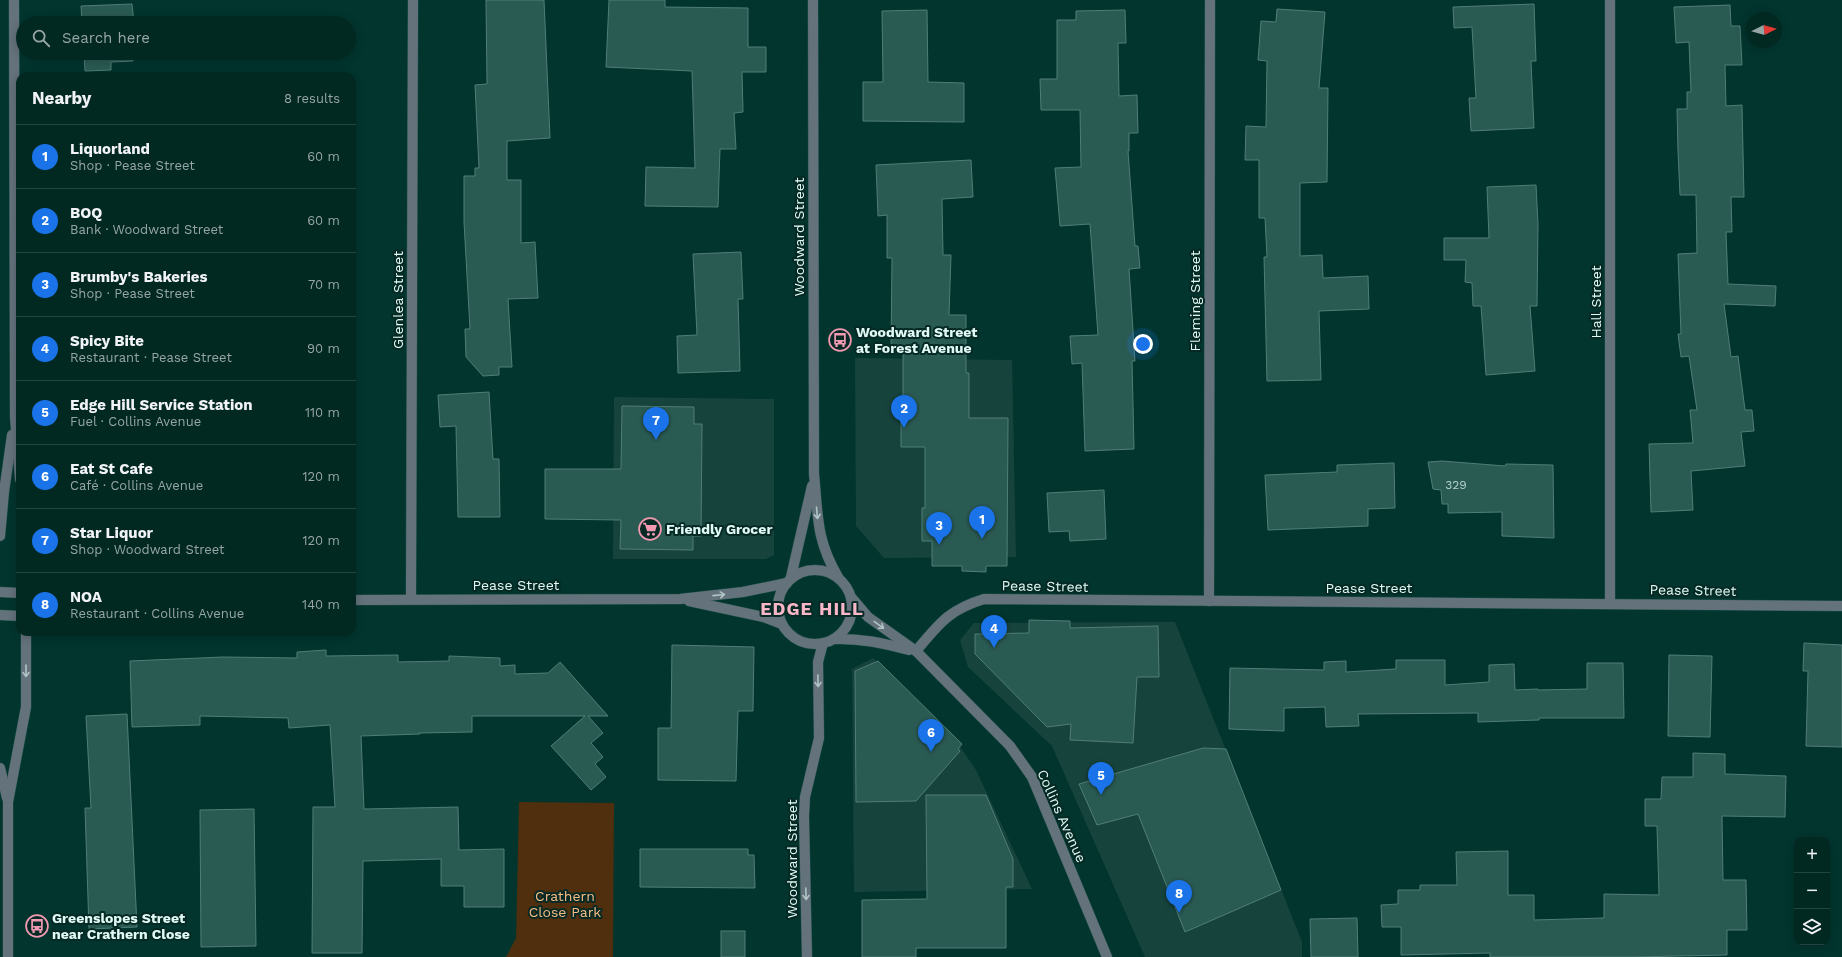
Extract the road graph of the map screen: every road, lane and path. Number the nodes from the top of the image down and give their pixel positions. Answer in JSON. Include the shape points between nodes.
{"nodes":[{"id":1,"x":14,"y":0,"type":"edge"},
{"id":2,"x":413,"y":0,"type":"edge"},
{"id":3,"x":813,"y":0,"type":"edge"},
{"id":4,"x":1210,"y":0,"type":"edge"},
{"id":5,"x":1610,"y":0,"type":"edge"},
{"id":6,"x":15,"y":417,"type":"junction"},
{"id":7,"x":16,"y":429,"type":"edge"},
{"id":8,"x":814,"y":474,"type":"junction"},
{"id":9,"x":0,"y":536,"type":"edge"},
{"id":10,"x":838,"y":577,"type":"junction"},
{"id":11,"x":789,"y":580,"type":"junction"},
{"id":12,"x":0,"y":592,"type":"edge"},
{"id":13,"x":16,"y":593,"type":"edge"},
{"id":14,"x":851,"y":597,"type":"junction"},
{"id":15,"x":411,"y":599,"type":"junction"},
{"id":16,"x":680,"y":599,"type":"junction"},
{"id":17,"x":356,"y":600,"type":"edge"},
{"id":18,"x":1209,"y":601,"type":"junction"},
{"id":19,"x":1610,"y":603,"type":"junction"},
{"id":20,"x":1842,"y":606,"type":"edge"},
{"id":21,"x":0,"y":616,"type":"edge"},
{"id":22,"x":16,"y":616,"type":"edge"},
{"id":23,"x":782,"y":624,"type":"junction"},
{"id":24,"x":26,"y":636,"type":"edge"},
{"id":25,"x":834,"y":639,"type":"junction"},
{"id":26,"x":823,"y":643,"type":"junction"},
{"id":27,"x":916,"y":651,"type":"junction"},
{"id":28,"x":0,"y":768,"type":"edge"},
{"id":29,"x":8,"y":802,"type":"junction"},
{"id":30,"x":8,"y":957,"type":"edge"},
{"id":31,"x":807,"y":957,"type":"edge"},
{"id":32,"x":1107,"y":957,"type":"edge"}],
"edges":[{"from":1,"to":6,"type":"street"},
{"from":2,"to":15,"type":"street","name":"Glenlea Street"},
{"from":3,"to":8,"type":"street","name":"Woodward Street"},
{"from":4,"to":18,"type":"street","name":"Fleming Street"},
{"from":5,"to":19,"type":"street","name":"Hall Street"},
{"from":6,"to":7,"type":"street"},
{"from":6,"to":9,"type":"street"},
{"from":8,"to":10,"type":"street","name":"Woodward Street","one_way":true,"via":[[819,530],[828,561]]},
{"from":8,"to":11,"type":"street","name":"Woodward Street"},
{"from":10,"to":11,"type":"street","via":[[828,571],[815,569],[802,571]]},
{"from":10,"to":14,"type":"street","via":[[847,586]]},
{"from":16,"to":11,"type":"street","name":"Pease Street","one_way":true,"via":[[743,592]]},
{"from":11,"to":23,"type":"street","via":[[783,587],[779,599],[778,612]]},
{"from":12,"to":13,"type":"street"},
{"from":14,"to":25,"type":"street","via":[[850,621],[844,631]]},
{"from":14,"to":27,"type":"street","name":"Collins Avenue","one_way":true,"via":[[868,617]]},
{"from":15,"to":16,"type":"street","name":"Pease Street"},
{"from":15,"to":17,"type":"street","name":"Pease Street"},
{"from":16,"to":23,"type":"street","name":"Pease Street","via":[[764,617]]},
{"from":18,"to":19,"type":"street","name":"Pease Street"},
{"from":18,"to":27,"type":"street","name":"Pease Street","via":[[984,599],[964,605],[951,613]]},
{"from":19,"to":20,"type":"street","name":"Pease Street"},
{"from":21,"to":22,"type":"street"},
{"from":23,"to":26,"type":"street","via":[[800,641],[811,644]]},
{"from":24,"to":29,"type":"street","one_way":true,"via":[[26,707]]},
{"from":25,"to":26,"type":"street"},
{"from":25,"to":27,"type":"street","via":[[874,640]]},
{"from":26,"to":31,"type":"street","name":"Woodward Street","one_way":true,"via":[[818,662],[819,738],[805,797],[804,816]]},
{"from":27,"to":32,"type":"street","name":"Collins Avenue","via":[[1010,746],[1032,777]]},
{"from":28,"to":29,"type":"street"},
{"from":29,"to":30,"type":"street"}]}
